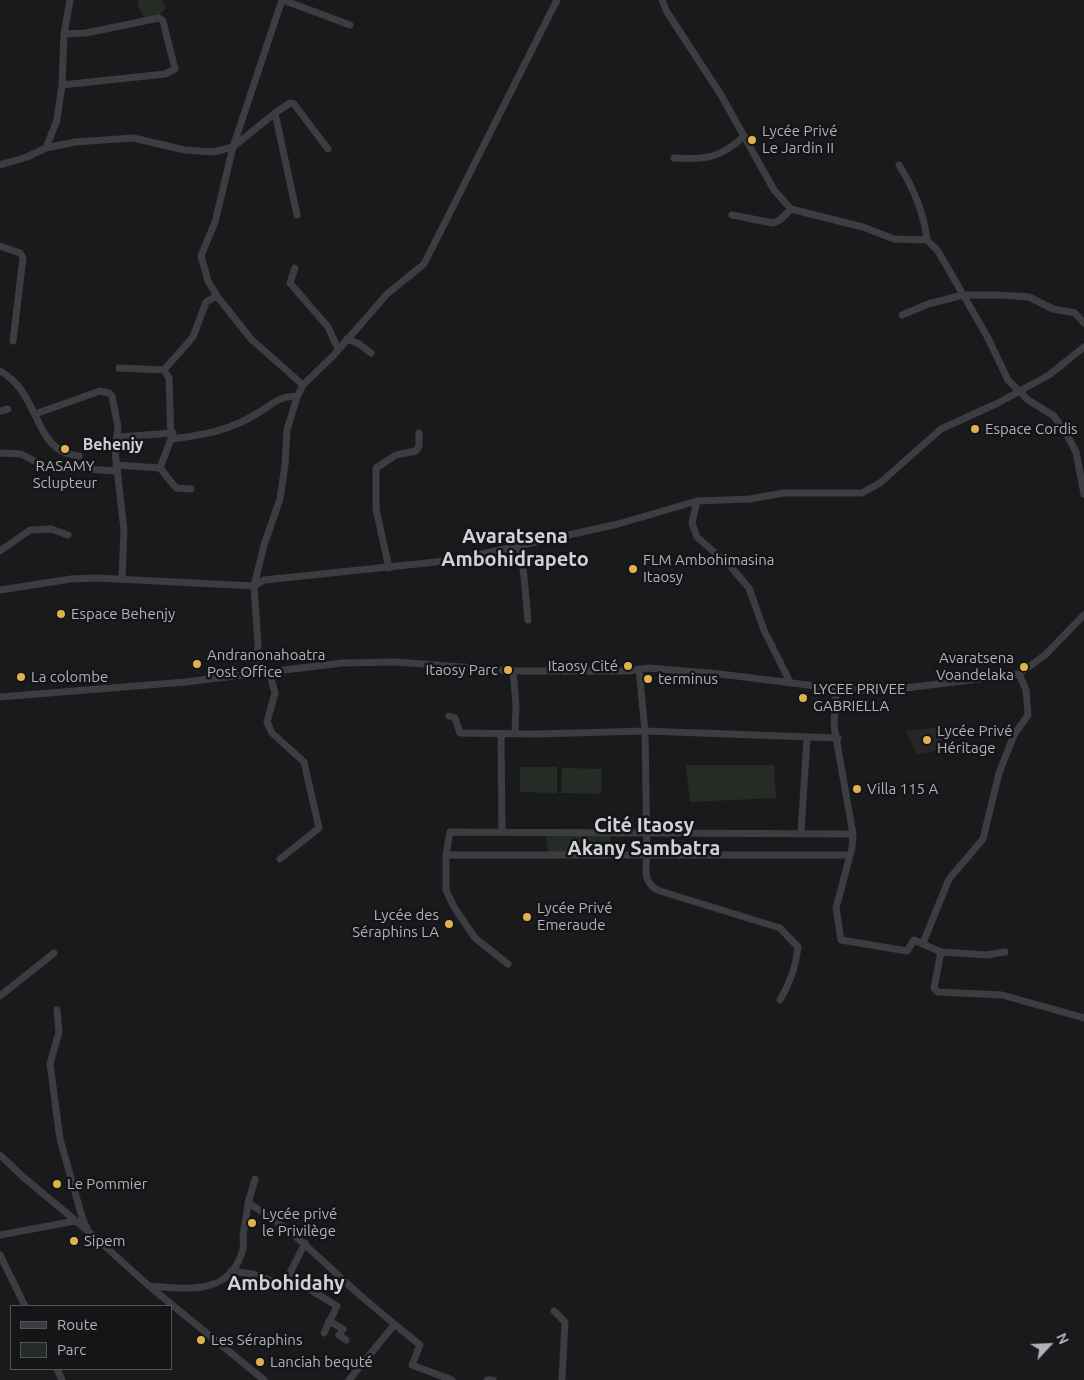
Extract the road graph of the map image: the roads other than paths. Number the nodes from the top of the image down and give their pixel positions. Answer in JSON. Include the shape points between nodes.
{"nodes":[{"id":1,"x":70,"y":0,"type":"edge"},
{"id":2,"x":283,"y":0,"type":"edge"},
{"id":3,"x":558,"y":0,"type":"edge"},
{"id":4,"x":662,"y":0,"type":"edge"},
{"id":5,"x":350,"y":25,"type":"dead end"},
{"id":6,"x":64,"y":34,"type":"junction"},
{"id":7,"x":62,"y":85,"type":"junction"},
{"id":8,"x":276,"y":113,"type":"junction"},
{"id":9,"x":744,"y":136,"type":"junction"},
{"id":10,"x":234,"y":147,"type":"junction"},
{"id":11,"x":46,"y":148,"type":"junction"},
{"id":12,"x":328,"y":149,"type":"dead end"},
{"id":13,"x":674,"y":158,"type":"dead end"},
{"id":14,"x":0,"y":165,"type":"edge"},
{"id":15,"x":899,"y":165,"type":"dead end"},
{"id":16,"x":791,"y":209,"type":"junction"},
{"id":17,"x":296,"y":215,"type":"dead end"},
{"id":18,"x":732,"y":215,"type":"dead end"},
{"id":19,"x":927,"y":240,"type":"junction"},
{"id":20,"x":0,"y":246,"type":"edge"},
{"id":21,"x":295,"y":268,"type":"dead end"},
{"id":22,"x":963,"y":295,"type":"junction"},
{"id":23,"x":217,"y":296,"type":"junction"},
{"id":24,"x":902,"y":315,"type":"dead end"},
{"id":25,"x":1084,"y":323,"type":"edge"},
{"id":26,"x":347,"y":339,"type":"junction"},
{"id":27,"x":13,"y":341,"type":"dead end"},
{"id":28,"x":1084,"y":347,"type":"edge"},
{"id":29,"x":338,"y":349,"type":"junction"},
{"id":30,"x":371,"y":353,"type":"dead end"},
{"id":31,"x":119,"y":368,"type":"dead end"},
{"id":32,"x":164,"y":370,"type":"junction"},
{"id":33,"x":0,"y":371,"type":"edge"},
{"id":34,"x":303,"y":385,"type":"junction"},
{"id":35,"x":1018,"y":391,"type":"junction"},
{"id":36,"x":297,"y":397,"type":"junction"},
{"id":37,"x":8,"y":409,"type":"dead end"},
{"id":38,"x":0,"y":411,"type":"edge"},
{"id":39,"x":35,"y":414,"type":"junction"},
{"id":40,"x":419,"y":432,"type":"dead end"},
{"id":41,"x":172,"y":436,"type":"junction"},
{"id":42,"x":118,"y":437,"type":"junction"},
{"id":43,"x":0,"y":453,"type":"edge"},
{"id":44,"x":79,"y":456,"type":"dead end"},
{"id":45,"x":117,"y":468,"type":"junction"},
{"id":46,"x":160,"y":468,"type":"junction"},
{"id":47,"x":190,"y":489,"type":"dead end"},
{"id":48,"x":1084,"y":494,"type":"edge"},
{"id":49,"x":697,"y":501,"type":"junction"},
{"id":50,"x":68,"y":535,"type":"dead end"},
{"id":51,"x":519,"y":544,"type":"junction"},
{"id":52,"x":0,"y":551,"type":"edge"},
{"id":53,"x":389,"y":568,"type":"junction"},
{"id":54,"x":122,"y":579,"type":"junction"},
{"id":55,"x":254,"y":586,"type":"junction"},
{"id":56,"x":0,"y":590,"type":"edge"},
{"id":57,"x":1084,"y":615,"type":"edge"},
{"id":58,"x":528,"y":620,"type":"dead end"},
{"id":59,"x":639,"y":669,"type":"junction"},
{"id":60,"x":513,"y":671,"type":"junction"},
{"id":61,"x":269,"y":672,"type":"junction"},
{"id":62,"x":256,"y":674,"type":"junction"},
{"id":63,"x":1019,"y":674,"type":"junction"},
{"id":64,"x":790,"y":682,"type":"junction"},
{"id":65,"x":836,"y":688,"type":"junction"},
{"id":66,"x":0,"y":697,"type":"edge"},
{"id":67,"x":449,"y":716,"type":"dead end"},
{"id":68,"x":645,"y":731,"type":"junction"},
{"id":69,"x":501,"y":734,"type":"junction"},
{"id":70,"x":515,"y":734,"type":"junction"},
{"id":71,"x":807,"y":738,"type":"junction"},
{"id":72,"x":838,"y":738,"type":"junction"},
{"id":73,"x":502,"y":832,"type":"junction"},
{"id":74,"x":802,"y":832,"type":"junction"},
{"id":75,"x":645,"y":834,"type":"junction"},
{"id":76,"x":853,"y":834,"type":"junction"},
{"id":77,"x":446,"y":855,"type":"junction"},
{"id":78,"x":849,"y":855,"type":"junction"},
{"id":79,"x":647,"y":856,"type":"junction"},
{"id":80,"x":280,"y":859,"type":"dead end"},
{"id":81,"x":923,"y":943,"type":"junction"},
{"id":82,"x":941,"y":952,"type":"junction"},
{"id":83,"x":1005,"y":952,"type":"dead end"},
{"id":84,"x":54,"y":953,"type":"dead end"},
{"id":85,"x":508,"y":964,"type":"dead end"},
{"id":86,"x":0,"y":996,"type":"edge"},
{"id":87,"x":780,"y":1000,"type":"dead end"},
{"id":88,"x":57,"y":1010,"type":"dead end"},
{"id":89,"x":1084,"y":1018,"type":"edge"},
{"id":90,"x":0,"y":1155,"type":"edge"},
{"id":91,"x":255,"y":1179,"type":"dead end"},
{"id":92,"x":248,"y":1202,"type":"junction"},
{"id":93,"x":75,"y":1221,"type":"junction"},
{"id":94,"x":88,"y":1231,"type":"junction"},
{"id":95,"x":0,"y":1235,"type":"edge"},
{"id":96,"x":305,"y":1243,"type":"junction"},
{"id":97,"x":0,"y":1255,"type":"edge"},
{"id":98,"x":231,"y":1271,"type":"junction"},
{"id":99,"x":284,"y":1285,"type":"junction"},
{"id":100,"x":149,"y":1286,"type":"junction"},
{"id":101,"x":25,"y":1305,"type":"edge"},
{"id":102,"x":554,"y":1312,"type":"dead end"},
{"id":103,"x":330,"y":1321,"type":"junction"},
{"id":104,"x":394,"y":1325,"type":"junction"},
{"id":105,"x":324,"y":1333,"type":"dead end"},
{"id":106,"x":346,"y":1340,"type":"dead end"},
{"id":107,"x":264,"y":1380,"type":"edge"},
{"id":108,"x":349,"y":1380,"type":"edge"},
{"id":109,"x":452,"y":1380,"type":"edge"},
{"id":110,"x":487,"y":1380,"type":"edge"},
{"id":111,"x":493,"y":1380,"type":"edge"},
{"id":112,"x":562,"y":1380,"type":"edge"}],
"edges":[{"from":1,"to":6,"type":"street"},
{"from":2,"to":5,"type":"street"},
{"from":2,"to":10,"type":"street"},
{"from":3,"to":26,"type":"street","via":[[424,264],[387,294]]},
{"from":4,"to":9,"type":"street"},
{"from":6,"to":7,"type":"street"},
{"from":6,"to":7,"type":"street","via":[[86,33],[159,18],[163,21],[175,69],[165,74]]},
{"from":7,"to":11,"type":"street","via":[[57,120]]},
{"from":8,"to":10,"type":"street"},
{"from":8,"to":12,"type":"street","via":[[290,103],[294,104]]},
{"from":8,"to":17,"type":"street"},
{"from":9,"to":13,"type":"street","via":[[728,152],[705,158]]},
{"from":9,"to":16,"type":"street","via":[[774,190]]},
{"from":10,"to":11,"type":"street","via":[[213,152],[186,150],[133,138],[75,142]]},
{"from":10,"to":23,"type":"street","via":[[215,222],[201,256],[208,281]]},
{"from":11,"to":14,"type":"street"},
{"from":15,"to":19,"type":"street","via":[[924,219]]},
{"from":16,"to":18,"type":"street","via":[[773,223]]},
{"from":16,"to":19,"type":"street","via":[[863,227],[894,239]]},
{"from":19,"to":22,"type":"street","via":[[938,251]]},
{"from":20,"to":27,"type":"street","via":[[20,253],[23,258]]},
{"from":21,"to":29,"type":"street","via":[[290,283],[328,327]]},
{"from":22,"to":24,"type":"street"},
{"from":22,"to":25,"type":"street","via":[[1029,297],[1052,309],[1075,313]]},
{"from":22,"to":35,"type":"street","via":[[1008,380]]},
{"from":23,"to":32,"type":"street","via":[[206,302],[193,337]]},
{"from":23,"to":34,"type":"street","via":[[257,346]]},
{"from":26,"to":29,"type":"street"},
{"from":26,"to":30,"type":"street"},
{"from":28,"to":35,"type":"street","via":[[1055,371]]},
{"from":29,"to":34,"type":"street"},
{"from":31,"to":32,"type":"street"},
{"from":32,"to":41,"type":"street","via":[[169,378]]},
{"from":33,"to":39,"type":"street","via":[[17,382]]},
{"from":34,"to":36,"type":"street"},
{"from":35,"to":48,"type":"street","via":[[1054,416],[1066,433],[1076,452]]},
{"from":35,"to":49,"type":"street","via":[[941,429],[880,483],[862,493],[783,493],[750,499]]},
{"from":36,"to":41,"type":"street","via":[[280,399],[226,430]]},
{"from":36,"to":55,"type":"street","via":[[287,430],[280,499]]},
{"from":37,"to":38,"type":"street"},
{"from":39,"to":42,"type":"street","via":[[104,391],[114,401]]},
{"from":39,"to":44,"type":"street","via":[[57,448]]},
{"from":40,"to":53,"type":"street","via":[[416,451],[389,459],[378,466],[376,472],[376,509]]},
{"from":41,"to":42,"type":"street"},
{"from":41,"to":46,"type":"street"},
{"from":42,"to":45,"type":"street"},
{"from":43,"to":45,"type":"street","via":[[21,454],[53,467]]},
{"from":45,"to":46,"type":"street"},
{"from":45,"to":54,"type":"street","via":[[124,530]]},
{"from":46,"to":47,"type":"street","via":[[176,488]]},
{"from":49,"to":51,"type":"street","via":[[618,524]]},
{"from":49,"to":64,"type":"street","via":[[692,523],[697,537],[749,588],[764,630]]},
{"from":50,"to":52,"type":"street","via":[[51,529],[30,530]]},
{"from":51,"to":53,"type":"street","via":[[455,560]]},
{"from":51,"to":58,"type":"street"},
{"from":53,"to":55,"type":"street","via":[[264,580]]},
{"from":54,"to":55,"type":"street"},
{"from":54,"to":56,"type":"street","via":[[71,579]]},
{"from":55,"to":62,"type":"street","via":[[258,642]]},
{"from":57,"to":63,"type":"street","via":[[1045,655]]},
{"from":59,"to":60,"type":"street","via":[[628,672]]},
{"from":59,"to":64,"type":"street"},
{"from":59,"to":68,"type":"street"},
{"from":60,"to":61,"type":"street","via":[[396,662],[342,663]]},
{"from":60,"to":70,"type":"street"},
{"from":61,"to":62,"type":"street"},
{"from":61,"to":80,"type":"street","via":[[275,693],[267,722],[272,733],[304,762],[319,828]]},
{"from":62,"to":66,"type":"street"},
{"from":63,"to":65,"type":"street","via":[[881,691]]},
{"from":63,"to":81,"type":"street","via":[[1026,690],[1028,715],[1014,735],[999,773],[983,839],[949,879]]},
{"from":64,"to":65,"type":"street"},
{"from":65,"to":72,"type":"street","via":[[834,726]]},
{"from":67,"to":69,"type":"street","via":[[455,718],[460,732]]},
{"from":68,"to":70,"type":"street"},
{"from":68,"to":71,"type":"street"},
{"from":68,"to":75,"type":"street"},
{"from":69,"to":70,"type":"street"},
{"from":69,"to":73,"type":"street"},
{"from":71,"to":72,"type":"street"},
{"from":71,"to":74,"type":"street"},
{"from":72,"to":76,"type":"street"},
{"from":73,"to":75,"type":"street"},
{"from":73,"to":77,"type":"street","via":[[450,832]]},
{"from":74,"to":75,"type":"street"},
{"from":74,"to":76,"type":"street"},
{"from":75,"to":79,"type":"street"},
{"from":76,"to":78,"type":"street"},
{"from":77,"to":79,"type":"street"},
{"from":77,"to":85,"type":"street","via":[[446,890],[454,907],[475,938]]},
{"from":78,"to":79,"type":"street"},
{"from":78,"to":81,"type":"street","via":[[836,908],[841,940],[907,951],[914,940]]},
{"from":79,"to":87,"type":"street","via":[[645,873],[654,889],[780,928],[789,937],[798,947],[796,962]]},
{"from":81,"to":82,"type":"street"},
{"from":82,"to":83,"type":"street","via":[[987,955]]},
{"from":82,"to":89,"type":"street","via":[[934,988],[938,992],[1002,995]]},
{"from":84,"to":86,"type":"street"},
{"from":88,"to":94,"type":"street","via":[[59,1032],[50,1064],[60,1139]]},
{"from":90,"to":93,"type":"street"},
{"from":91,"to":92,"type":"street"},
{"from":92,"to":96,"type":"street"},
{"from":92,"to":98,"type":"street","via":[[244,1248]]},
{"from":93,"to":94,"type":"street"},
{"from":93,"to":95,"type":"street"},
{"from":94,"to":100,"type":"street"},
{"from":96,"to":99,"type":"street"},
{"from":96,"to":104,"type":"street"},
{"from":97,"to":101,"type":"street"},
{"from":98,"to":99,"type":"street","via":[[253,1274]]},
{"from":98,"to":100,"type":"street","via":[[210,1287]]},
{"from":99,"to":103,"type":"street","via":[[304,1286],[337,1306]]},
{"from":100,"to":107,"type":"street"},
{"from":102,"to":112,"type":"street","via":[[565,1322]]},
{"from":103,"to":105,"type":"street"},
{"from":103,"to":106,"type":"street","via":[[343,1329],[338,1335]]},
{"from":104,"to":108,"type":"street"},
{"from":104,"to":109,"type":"street","via":[[420,1344],[412,1365]]},
{"from":110,"to":111,"type":"street"}]}
